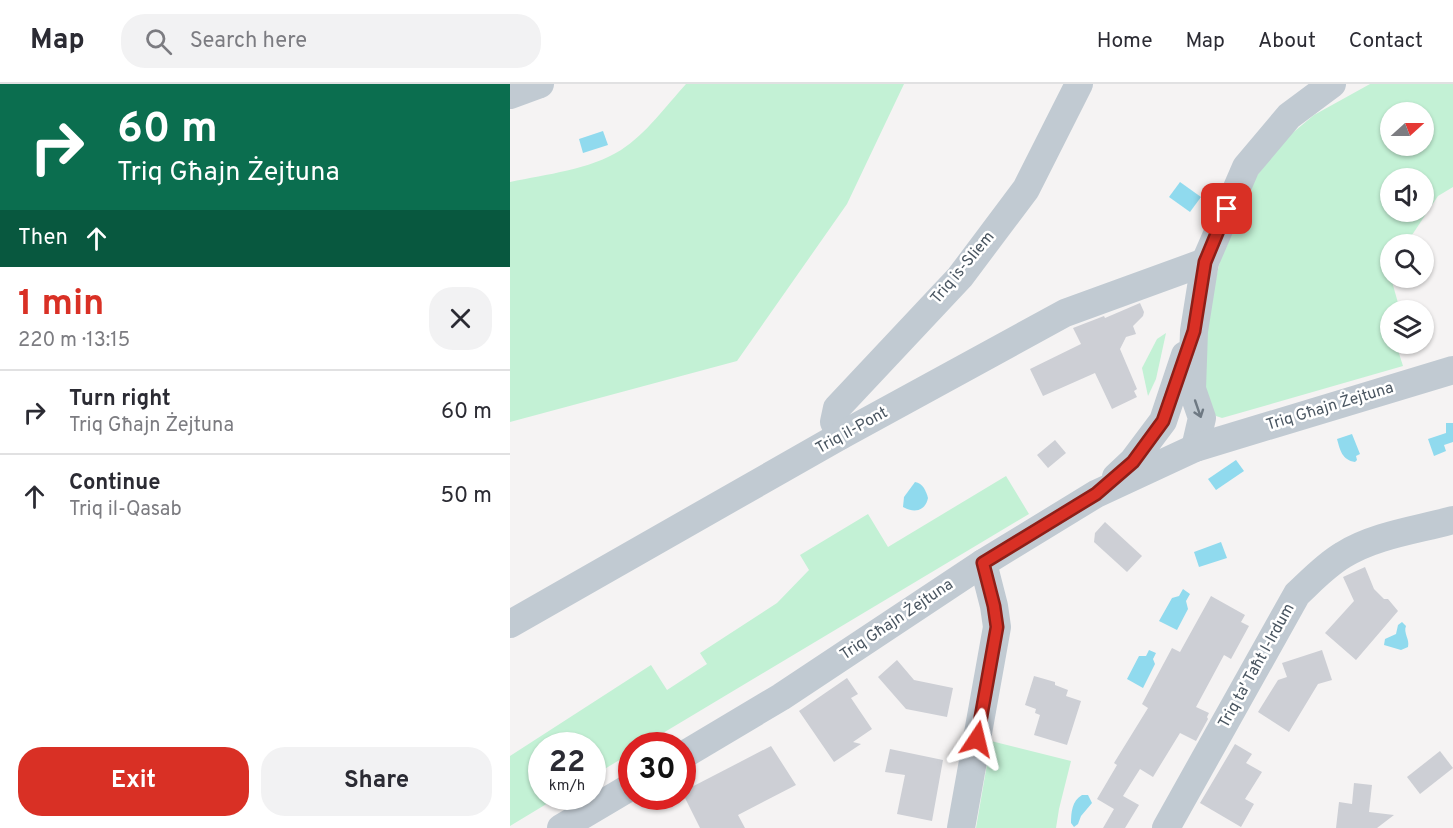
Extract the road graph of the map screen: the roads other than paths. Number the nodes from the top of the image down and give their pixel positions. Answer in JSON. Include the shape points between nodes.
{"nodes":[{"id":1,"x":540,"y":84,"type":"edge"},
{"id":2,"x":1079,"y":84,"type":"edge"},
{"id":3,"x":1332,"y":84,"type":"edge"},
{"id":4,"x":510,"y":95,"type":"edge"},
{"id":5,"x":1205,"y":262,"type":"junction"},
{"id":6,"x":1194,"y":331,"type":"junction"},
{"id":7,"x":1453,"y":370,"type":"edge"},
{"id":8,"x":840,"y":436,"type":"junction"},
{"id":9,"x":1150,"y":437,"type":"junction"},
{"id":10,"x":1184,"y":452,"type":"junction"},
{"id":11,"x":1096,"y":494,"type":"junction"},
{"id":12,"x":1453,"y":520,"type":"edge"},
{"id":13,"x":983,"y":563,"type":"junction"},
{"id":14,"x":510,"y":624,"type":"edge"},
{"id":15,"x":696,"y":748,"type":"edge"},
{"id":16,"x":618,"y":794,"type":"edge"},
{"id":17,"x":561,"y":828,"type":"edge"},
{"id":18,"x":961,"y":828,"type":"edge"},
{"id":19,"x":1166,"y":828,"type":"edge"}],
"edges":[{"from":1,"to":4,"type":"street"},
{"from":2,"to":8,"type":"street","name":"Triq is-Sliem","via":[[1020,198],[960,277],[837,408],[834,422]]},
{"from":3,"to":5,"type":"street","via":[[1289,117],[1246,167]]},
{"from":5,"to":6,"type":"street"},
{"from":5,"to":8,"type":"street","name":"Triq il-Pont","via":[[1065,313]]},
{"from":6,"to":9,"type":"street","via":[[1163,421]]},
{"from":6,"to":10,"type":"street","one_way":true,"via":[[1192,388],[1202,418]]},
{"from":7,"to":10,"type":"street","name":"Triq Għajn Żejtuna"},
{"from":8,"to":14,"type":"street","name":"Triq il-Pont"},
{"from":9,"to":10,"type":"street"},
{"from":9,"to":11,"type":"street","via":[[1133,462]]},
{"from":10,"to":11,"type":"street","name":"Triq Għajn Żejtuna"},
{"from":11,"to":13,"type":"street","name":"Triq Għajn Żejtuna"},
{"from":12,"to":19,"type":"street","name":"Triq ta' Taħt l-Irdum","via":[[1371,542],[1343,555],[1298,594]]},
{"from":13,"to":15,"type":"street","name":"Triq Għajn Żejtuna","via":[[782,697]]},
{"from":13,"to":18,"type":"street","via":[[997,627]]},
{"from":16,"to":17,"type":"street"}]}
